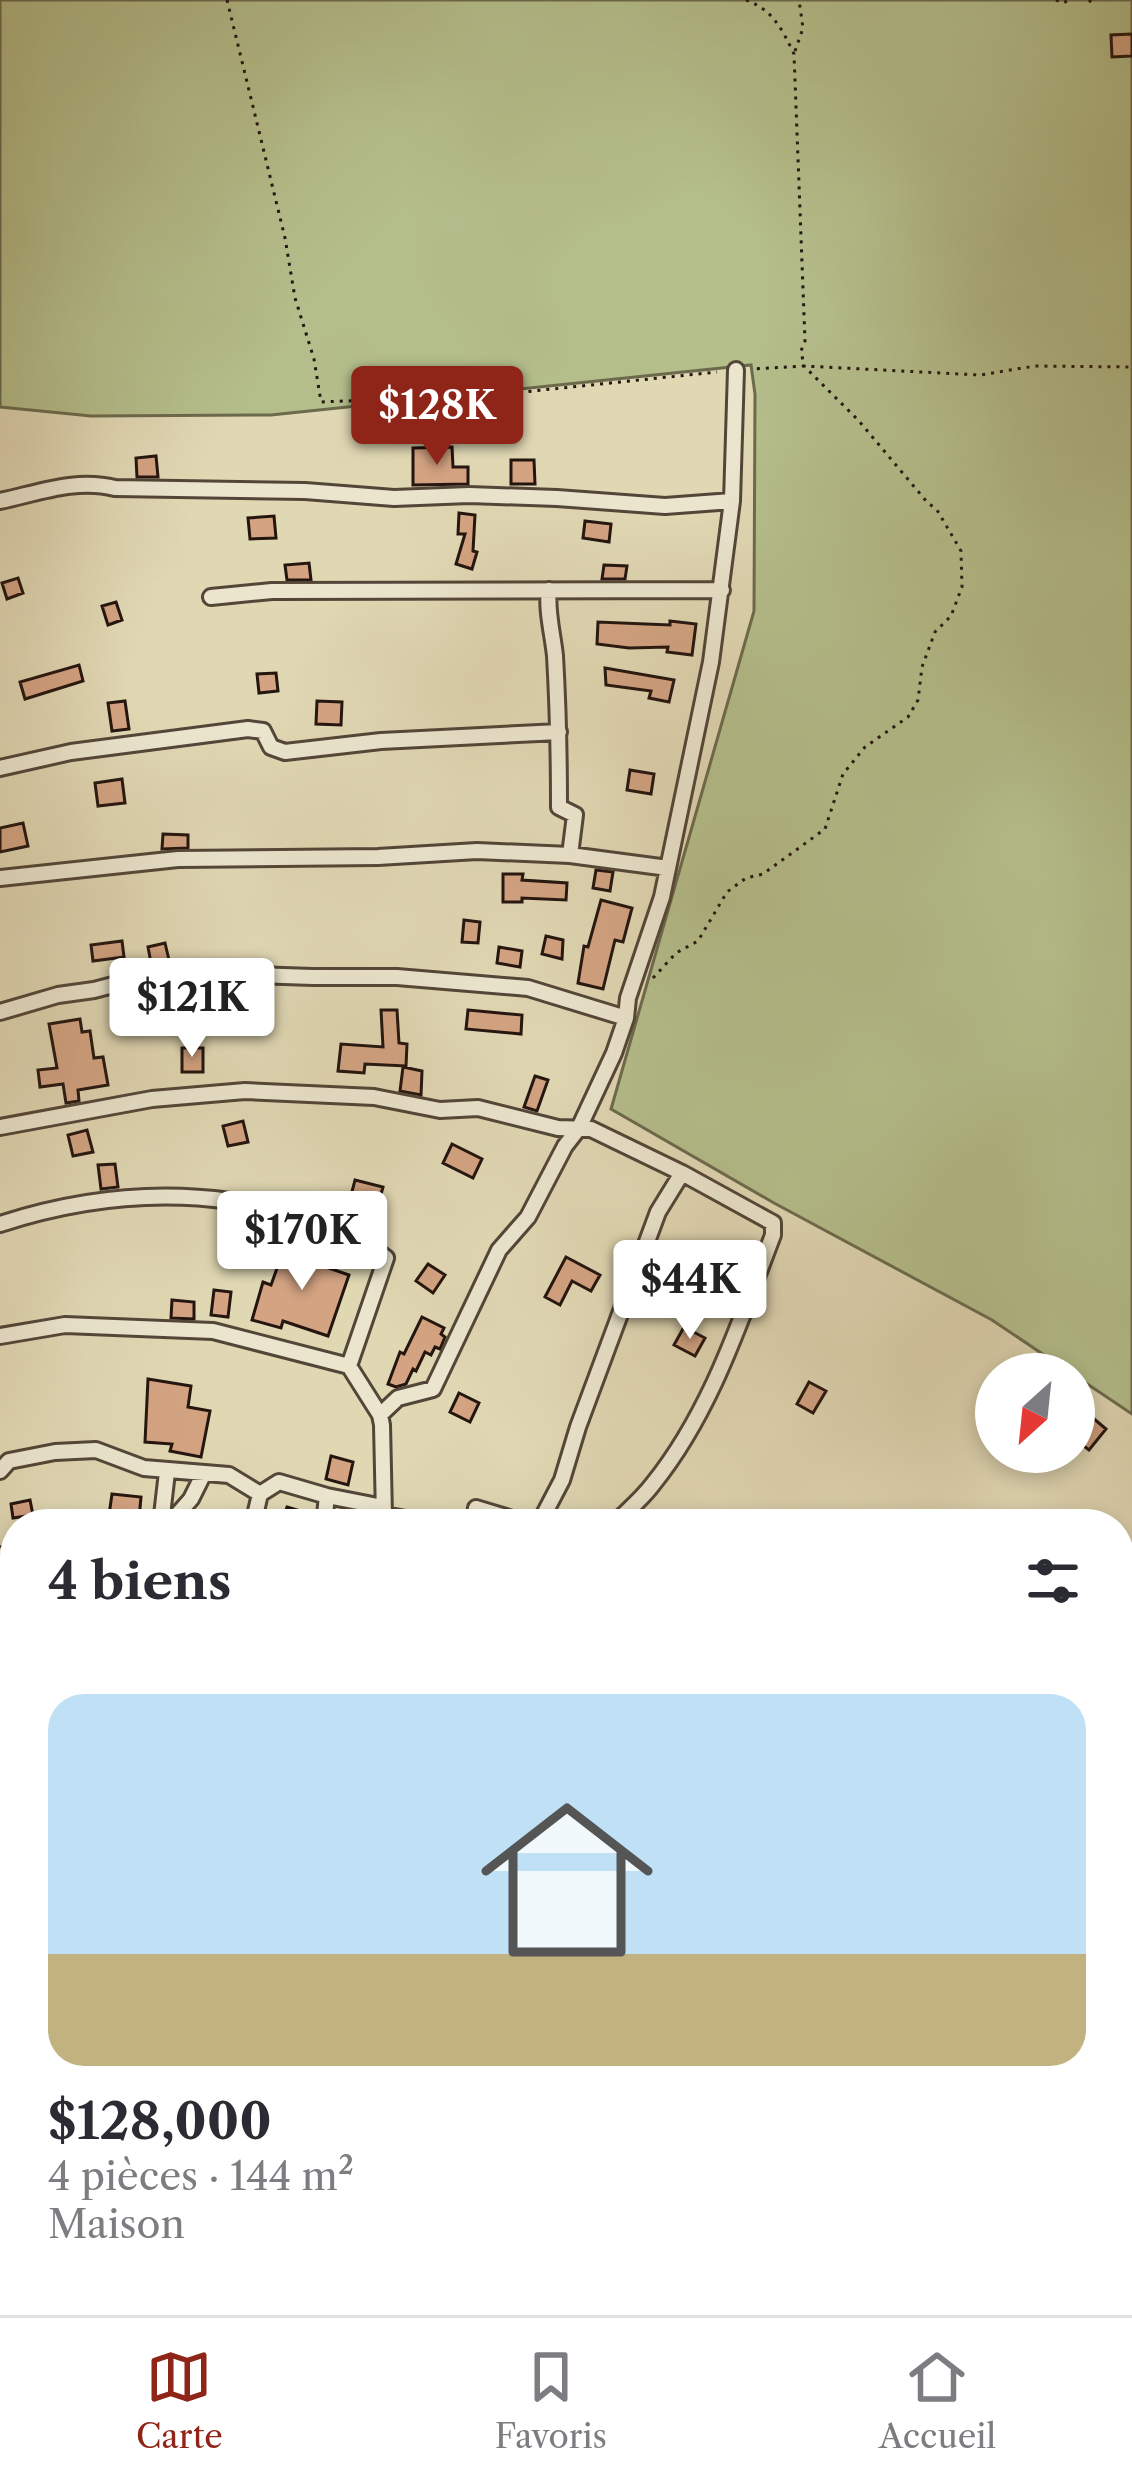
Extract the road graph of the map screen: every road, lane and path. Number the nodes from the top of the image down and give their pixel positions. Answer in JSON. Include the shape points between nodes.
{"nodes":[{"id":1,"x":227,"y":0,"type":"edge"},
{"id":2,"x":746,"y":0,"type":"edge"},
{"id":3,"x":799,"y":0,"type":"edge"},
{"id":4,"x":1056,"y":0,"type":"edge"},
{"id":5,"x":1069,"y":0,"type":"edge"},
{"id":6,"x":794,"y":54,"type":"junction"},
{"id":7,"x":804,"y":366,"type":"junction"},
{"id":8,"x":1132,"y":367,"type":"edge"},
{"id":9,"x":736,"y":370,"type":"junction"},
{"id":10,"x":0,"y":501,"type":"edge"},
{"id":11,"x":732,"y":501,"type":"junction"},
{"id":12,"x":549,"y":590,"type":"junction"},
{"id":13,"x":722,"y":590,"type":"junction"},
{"id":14,"x":211,"y":597,"type":"dead end"},
{"id":15,"x":560,"y":732,"type":"junction"},
{"id":16,"x":0,"y":768,"type":"edge"},
{"id":17,"x":570,"y":855,"type":"junction"},
{"id":18,"x":668,"y":868,"type":"junction"},
{"id":19,"x":0,"y":878,"type":"edge"},
{"id":20,"x":648,"y":986,"type":"dead end"},
{"id":21,"x":0,"y":1012,"type":"edge"},
{"id":22,"x":626,"y":1018,"type":"junction"},
{"id":23,"x":0,"y":1127,"type":"edge"},
{"id":24,"x":579,"y":1127,"type":"junction"},
{"id":25,"x":682,"y":1173,"type":"junction"},
{"id":26,"x":0,"y":1224,"type":"edge"},
{"id":27,"x":0,"y":1336,"type":"edge"},
{"id":28,"x":349,"y":1366,"type":"junction"},
{"id":29,"x":380,"y":1415,"type":"junction"},
{"id":30,"x":0,"y":1471,"type":"edge"},
{"id":31,"x":166,"y":1472,"type":"junction"},
{"id":32,"x":204,"y":1473,"type":"junction"},
{"id":33,"x":260,"y":1494,"type":"junction"},
{"id":34,"x":327,"y":1496,"type":"junction"},
{"id":35,"x":382,"y":1507,"type":"joint"},
{"id":36,"x":165,"y":1509,"type":"edge"},
{"id":37,"x":181,"y":1509,"type":"edge"},
{"id":38,"x":257,"y":1509,"type":"edge"},
{"id":39,"x":326,"y":1509,"type":"edge"},
{"id":40,"x":547,"y":1509,"type":"edge"},
{"id":41,"x":629,"y":1509,"type":"edge"}],
"edges":[{"from":1,"to":9,"type":"path","via":[[321,402],[494,395]]},
{"from":2,"to":6,"type":"path","via":[[769,11]]},
{"from":3,"to":6,"type":"path","via":[[803,28]]},
{"from":4,"to":5,"type":"path"},
{"from":6,"to":7,"type":"path"},
{"from":7,"to":8,"type":"path","via":[[980,375],[1035,366]]},
{"from":7,"to":9,"type":"path"},
{"from":7,"to":20,"type":"path","via":[[937,510],[961,551],[962,587],[935,632],[918,700],[842,774],[826,829],[728,892],[698,941],[661,966]]},
{"from":9,"to":11,"type":"street"},
{"from":10,"to":11,"type":"street","via":[[93,482],[394,498]]},
{"from":11,"to":13,"type":"street"},
{"from":12,"to":13,"type":"street"},
{"from":12,"to":14,"type":"street"},
{"from":12,"to":15,"type":"street"},
{"from":13,"to":18,"type":"street"},
{"from":15,"to":16,"type":"street","via":[[285,752],[271,747],[263,731],[248,729]]},
{"from":15,"to":17,"type":"street","via":[[559,807],[575,815]]},
{"from":17,"to":18,"type":"street"},
{"from":17,"to":19,"type":"street","via":[[178,859]]},
{"from":18,"to":22,"type":"street"},
{"from":21,"to":22,"type":"street","via":[[163,972],[528,988]]},
{"from":22,"to":24,"type":"street"},
{"from":23,"to":24,"type":"street","via":[[245,1091],[478,1108]]},
{"from":24,"to":25,"type":"street"},
{"from":24,"to":29,"type":"street","via":[[528,1217],[499,1250],[433,1389],[398,1398]]},
{"from":25,"to":40,"type":"street","via":[[658,1212]]},
{"from":25,"to":41,"type":"street","via":[[772,1222],[773,1235],[725,1361],[653,1485]]},
{"from":26,"to":28,"type":"street","via":[[43,1210],[175,1196],[233,1201],[340,1232],[386,1258]]},
{"from":27,"to":28,"type":"street","via":[[65,1325],[214,1331]]},
{"from":28,"to":29,"type":"street"},
{"from":29,"to":35,"type":"street"},
{"from":30,"to":31,"type":"street","via":[[9,1461],[96,1450]]},
{"from":31,"to":32,"type":"street"},
{"from":31,"to":36,"type":"street"},
{"from":32,"to":33,"type":"street","via":[[230,1475]]},
{"from":32,"to":37,"type":"street"},
{"from":33,"to":34,"type":"street","via":[[278,1482]]},
{"from":33,"to":38,"type":"street"},
{"from":34,"to":35,"type":"street"},
{"from":34,"to":39,"type":"street"}]}
